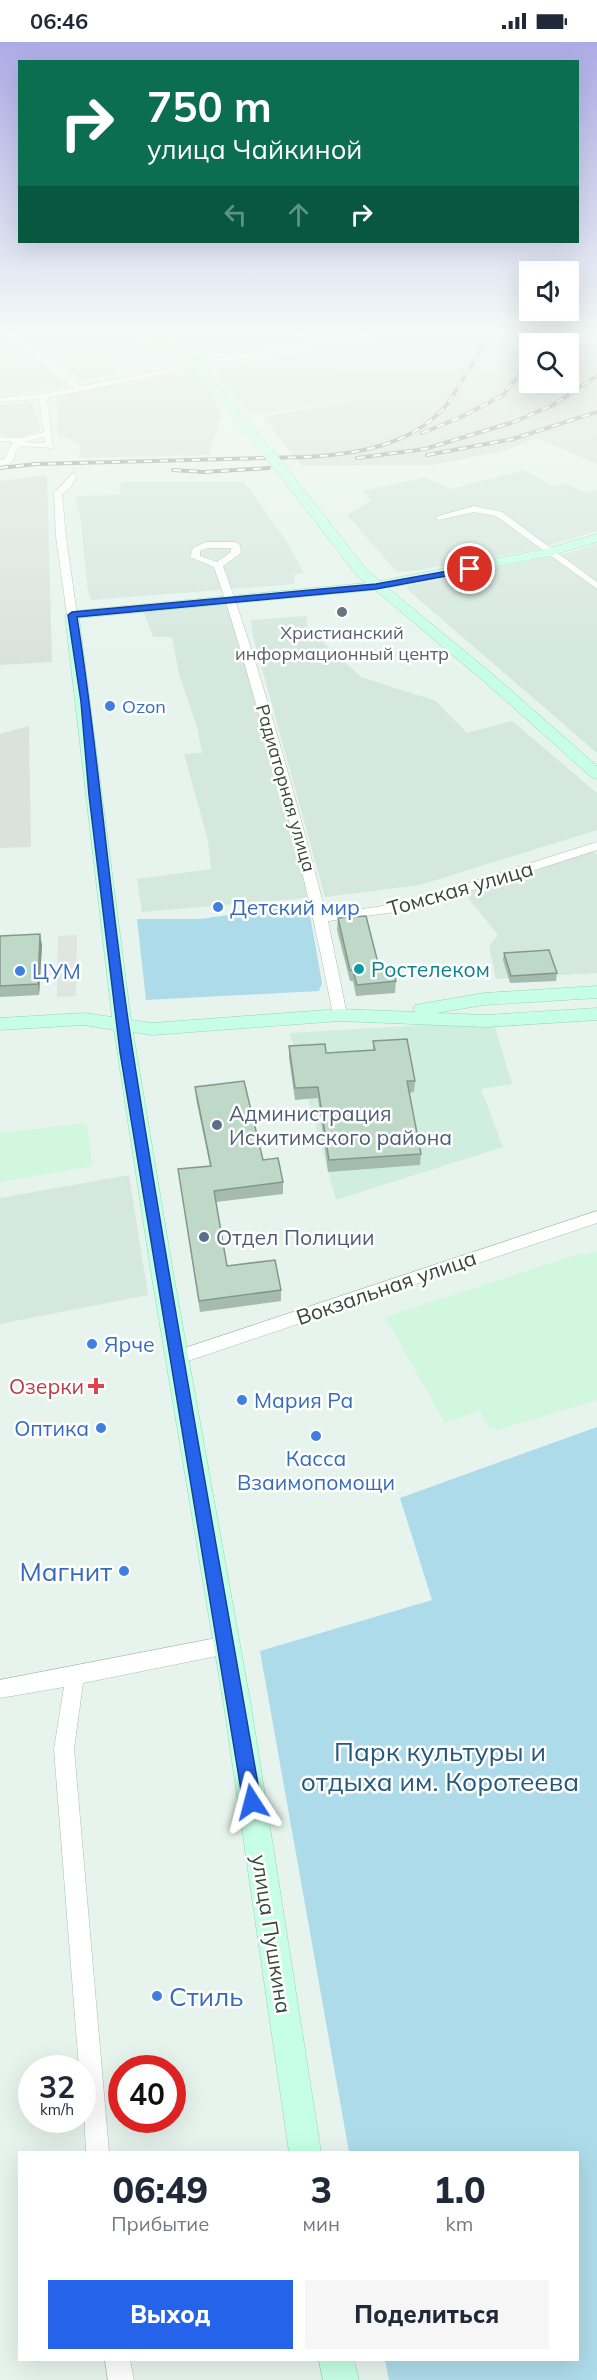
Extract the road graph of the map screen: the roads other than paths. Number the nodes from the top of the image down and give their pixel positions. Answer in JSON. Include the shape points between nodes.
{"nodes":[{"id":1,"x":8,"y":441,"type":"edge"},
{"id":2,"x":49,"y":441,"type":"edge"},
{"id":3,"x":259,"y":441,"type":"edge"},
{"id":4,"x":15,"y":443,"type":"junction"},
{"id":5,"x":0,"y":463,"type":"edge"},
{"id":6,"x":73,"y":476,"type":"dead end"},
{"id":7,"x":439,"y":517,"type":"dead end"},
{"id":8,"x":597,"y":538,"type":"edge"},
{"id":9,"x":549,"y":552,"type":"junction"},
{"id":10,"x":218,"y":566,"type":"dead end"},
{"id":11,"x":376,"y":586,"type":"junction"},
{"id":12,"x":597,"y":586,"type":"edge"},
{"id":13,"x":230,"y":600,"type":"junction"},
{"id":14,"x":72,"y":615,"type":"junction"},
{"id":15,"x":597,"y":774,"type":"edge"},
{"id":16,"x":597,"y":846,"type":"edge"},
{"id":17,"x":321,"y":918,"type":"junction"},
{"id":18,"x":597,"y":992,"type":"edge"},
{"id":19,"x":597,"y":1014,"type":"edge"},
{"id":20,"x":340,"y":1015,"type":"junction"},
{"id":21,"x":375,"y":1016,"type":"junction"},
{"id":22,"x":0,"y":1024,"type":"edge"},
{"id":23,"x":123,"y":1025,"type":"junction"},
{"id":24,"x":597,"y":1217,"type":"edge"},
{"id":25,"x":176,"y":1358,"type":"junction"},
{"id":26,"x":227,"y":1645,"type":"junction"},
{"id":27,"x":75,"y":1676,"type":"junction"},
{"id":28,"x":0,"y":1689,"type":"edge"},
{"id":29,"x":97,"y":2151,"type":"edge"},
{"id":30,"x":305,"y":2151,"type":"edge"},
{"id":31,"x":117,"y":2361,"type":"edge"},
{"id":32,"x":337,"y":2361,"type":"edge"},
{"id":33,"x":121,"y":2380,"type":"edge"},
{"id":34,"x":341,"y":2380,"type":"edge"}],
"edges":[{"from":1,"to":4,"type":"street"},
{"from":2,"to":4,"type":"street","via":[[50,446]]},
{"from":3,"to":11,"type":"street","bridge":true},
{"from":4,"to":5,"type":"street","via":[[9,461]]},
{"from":6,"to":14,"type":"street","name":"улица Пушкина","via":[[58,493]]},
{"from":7,"to":9,"type":"street","via":[[474,509],[499,514]]},
{"from":8,"to":9,"type":"street"},
{"from":9,"to":11,"type":"street"},
{"from":9,"to":12,"type":"street"},
{"from":10,"to":13,"type":"street","name":"Радиаторная улица"},
{"from":11,"to":13,"type":"street"},
{"from":11,"to":15,"type":"street"},
{"from":13,"to":14,"type":"street"},
{"from":13,"to":17,"type":"street","name":"Радиаторная улица","via":[[290,798]]},
{"from":14,"to":23,"type":"street","name":"улица Пушкина","via":[[86,702]]},
{"from":16,"to":17,"type":"street","name":"Томская улица","via":[[407,907]]},
{"from":17,"to":20,"type":"street","name":"Радиаторная улица"},
{"from":18,"to":21,"type":"street","via":[[484,999]]},
{"from":19,"to":21,"type":"street","via":[[486,1021]]},
{"from":20,"to":21,"type":"street"},
{"from":20,"to":23,"type":"street","via":[[152,1029]]},
{"from":22,"to":23,"type":"street","via":[[84,1019]]},
{"from":23,"to":25,"type":"street","name":"улица Пушкина"},
{"from":24,"to":25,"type":"street","name":"Вокзальная улица"},
{"from":25,"to":26,"type":"street","name":"улица Пушкина"},
{"from":26,"to":27,"type":"street"},
{"from":26,"to":30,"type":"street","name":"улица Пушкина"},
{"from":27,"to":28,"type":"street"},
{"from":27,"to":29,"type":"street","via":[[64,1749]]},
{"from":31,"to":33,"type":"street"},
{"from":32,"to":34,"type":"street"}]}
